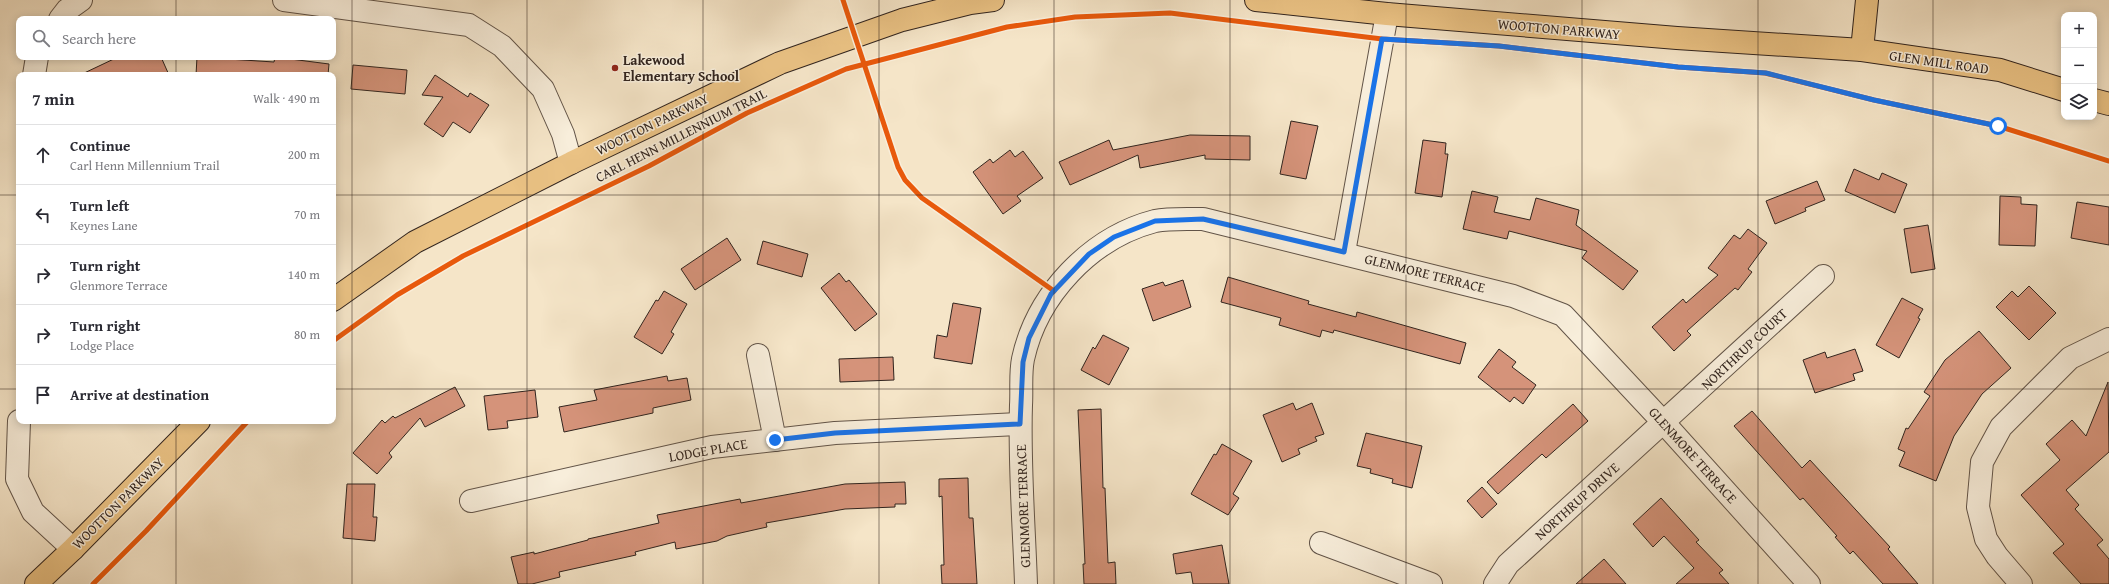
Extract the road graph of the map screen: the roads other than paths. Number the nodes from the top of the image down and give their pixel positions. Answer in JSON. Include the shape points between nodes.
{"nodes":[{"id":1,"x":81,"y":0,"type":"edge"},
{"id":2,"x":284,"y":0,"type":"edge"},
{"id":3,"x":993,"y":0,"type":"edge"},
{"id":4,"x":1256,"y":0,"type":"edge"},
{"id":5,"x":1866,"y":0,"type":"edge"},
{"id":6,"x":1387,"y":14,"type":"junction"},
{"id":7,"x":62,"y":16,"type":"edge"},
{"id":8,"x":1862,"y":50,"type":"junction"},
{"id":9,"x":36,"y":60,"type":"edge"},
{"id":10,"x":34,"y":72,"type":"edge"},
{"id":11,"x":2061,"y":89,"type":"edge"},
{"id":12,"x":2097,"y":101,"type":"edge"},
{"id":13,"x":2109,"y":104,"type":"edge"},
{"id":14,"x":571,"y":163,"type":"junction"},
{"id":15,"x":1344,"y":252,"type":"junction"},
{"id":16,"x":1823,"y":276,"type":"dead end"},
{"id":17,"x":336,"y":298,"type":"edge"},
{"id":18,"x":2109,"y":339,"type":"edge"},
{"id":19,"x":758,"y":355,"type":"dead end"},
{"id":20,"x":1664,"y":423,"type":"junction"},
{"id":21,"x":19,"y":424,"type":"edge"},
{"id":22,"x":196,"y":424,"type":"edge"},
{"id":23,"x":1020,"y":424,"type":"junction"},
{"id":24,"x":775,"y":440,"type":"junction"},
{"id":25,"x":472,"y":501,"type":"dead end"},
{"id":26,"x":1321,"y":543,"type":"dead end"},
{"id":27,"x":73,"y":550,"type":"junction"},
{"id":28,"x":36,"y":584,"type":"edge"},
{"id":29,"x":1026,"y":584,"type":"edge"},
{"id":30,"x":1431,"y":584,"type":"edge"},
{"id":31,"x":1496,"y":584,"type":"edge"},
{"id":32,"x":1809,"y":584,"type":"edge"},
{"id":33,"x":2021,"y":584,"type":"edge"}],
"edges":[{"from":1,"to":7,"type":"street"},
{"from":2,"to":14,"type":"street","via":[[469,25],[502,46],[542,89],[564,134]]},
{"from":3,"to":14,"type":"main road","name":"WOOTTON PARKWAY","via":[[970,3],[902,20],[780,63]]},
{"from":4,"to":6,"type":"main road","name":"WOOTTON PARKWAY"},
{"from":5,"to":8,"type":"main road"},
{"from":6,"to":8,"type":"main road","name":"WOOTTON PARKWAY","via":[[1669,38]]},
{"from":6,"to":15,"type":"street"},
{"from":8,"to":11,"type":"main road","name":"GLEN MILL ROAD","via":[[2000,70]]},
{"from":9,"to":10,"type":"street"},
{"from":12,"to":13,"type":"main road"},
{"from":14,"to":17,"type":"main road","name":"WOOTTON PARKWAY","via":[[415,242]]},
{"from":15,"to":20,"type":"street","name":"GLENMORE TERRACE","via":[[1513,296],[1563,315]]},
{"from":15,"to":23,"type":"street","name":"GLENMORE TERRACE","via":[[1203,219],[1155,221],[1114,237],[1089,254],[1051,294],[1029,338],[1023,362]]},
{"from":16,"to":20,"type":"street","name":"NORTHRUP COURT"},
{"from":18,"to":33,"type":"street","via":[[2070,358],[2001,427],[1982,462],[1978,507],[1986,539]]},
{"from":19,"to":24,"type":"street"},
{"from":20,"to":31,"type":"street","name":"NORTHRUP DRIVE","via":[[1508,564]]},
{"from":20,"to":32,"type":"street","name":"GLENMORE TERRACE"},
{"from":21,"to":27,"type":"street","via":[[17,480],[33,512]]},
{"from":22,"to":27,"type":"main road","name":"WOOTTON PARKWAY"},
{"from":23,"to":24,"type":"street","name":"LODGE PLACE","via":[[835,433]]},
{"from":23,"to":29,"type":"street","name":"GLENMORE TERRACE"},
{"from":24,"to":25,"type":"street","name":"LODGE PLACE","via":[[712,447]]},
{"from":26,"to":30,"type":"street"},
{"from":27,"to":28,"type":"main road","name":"WOOTTON PARKWAY"}]}
